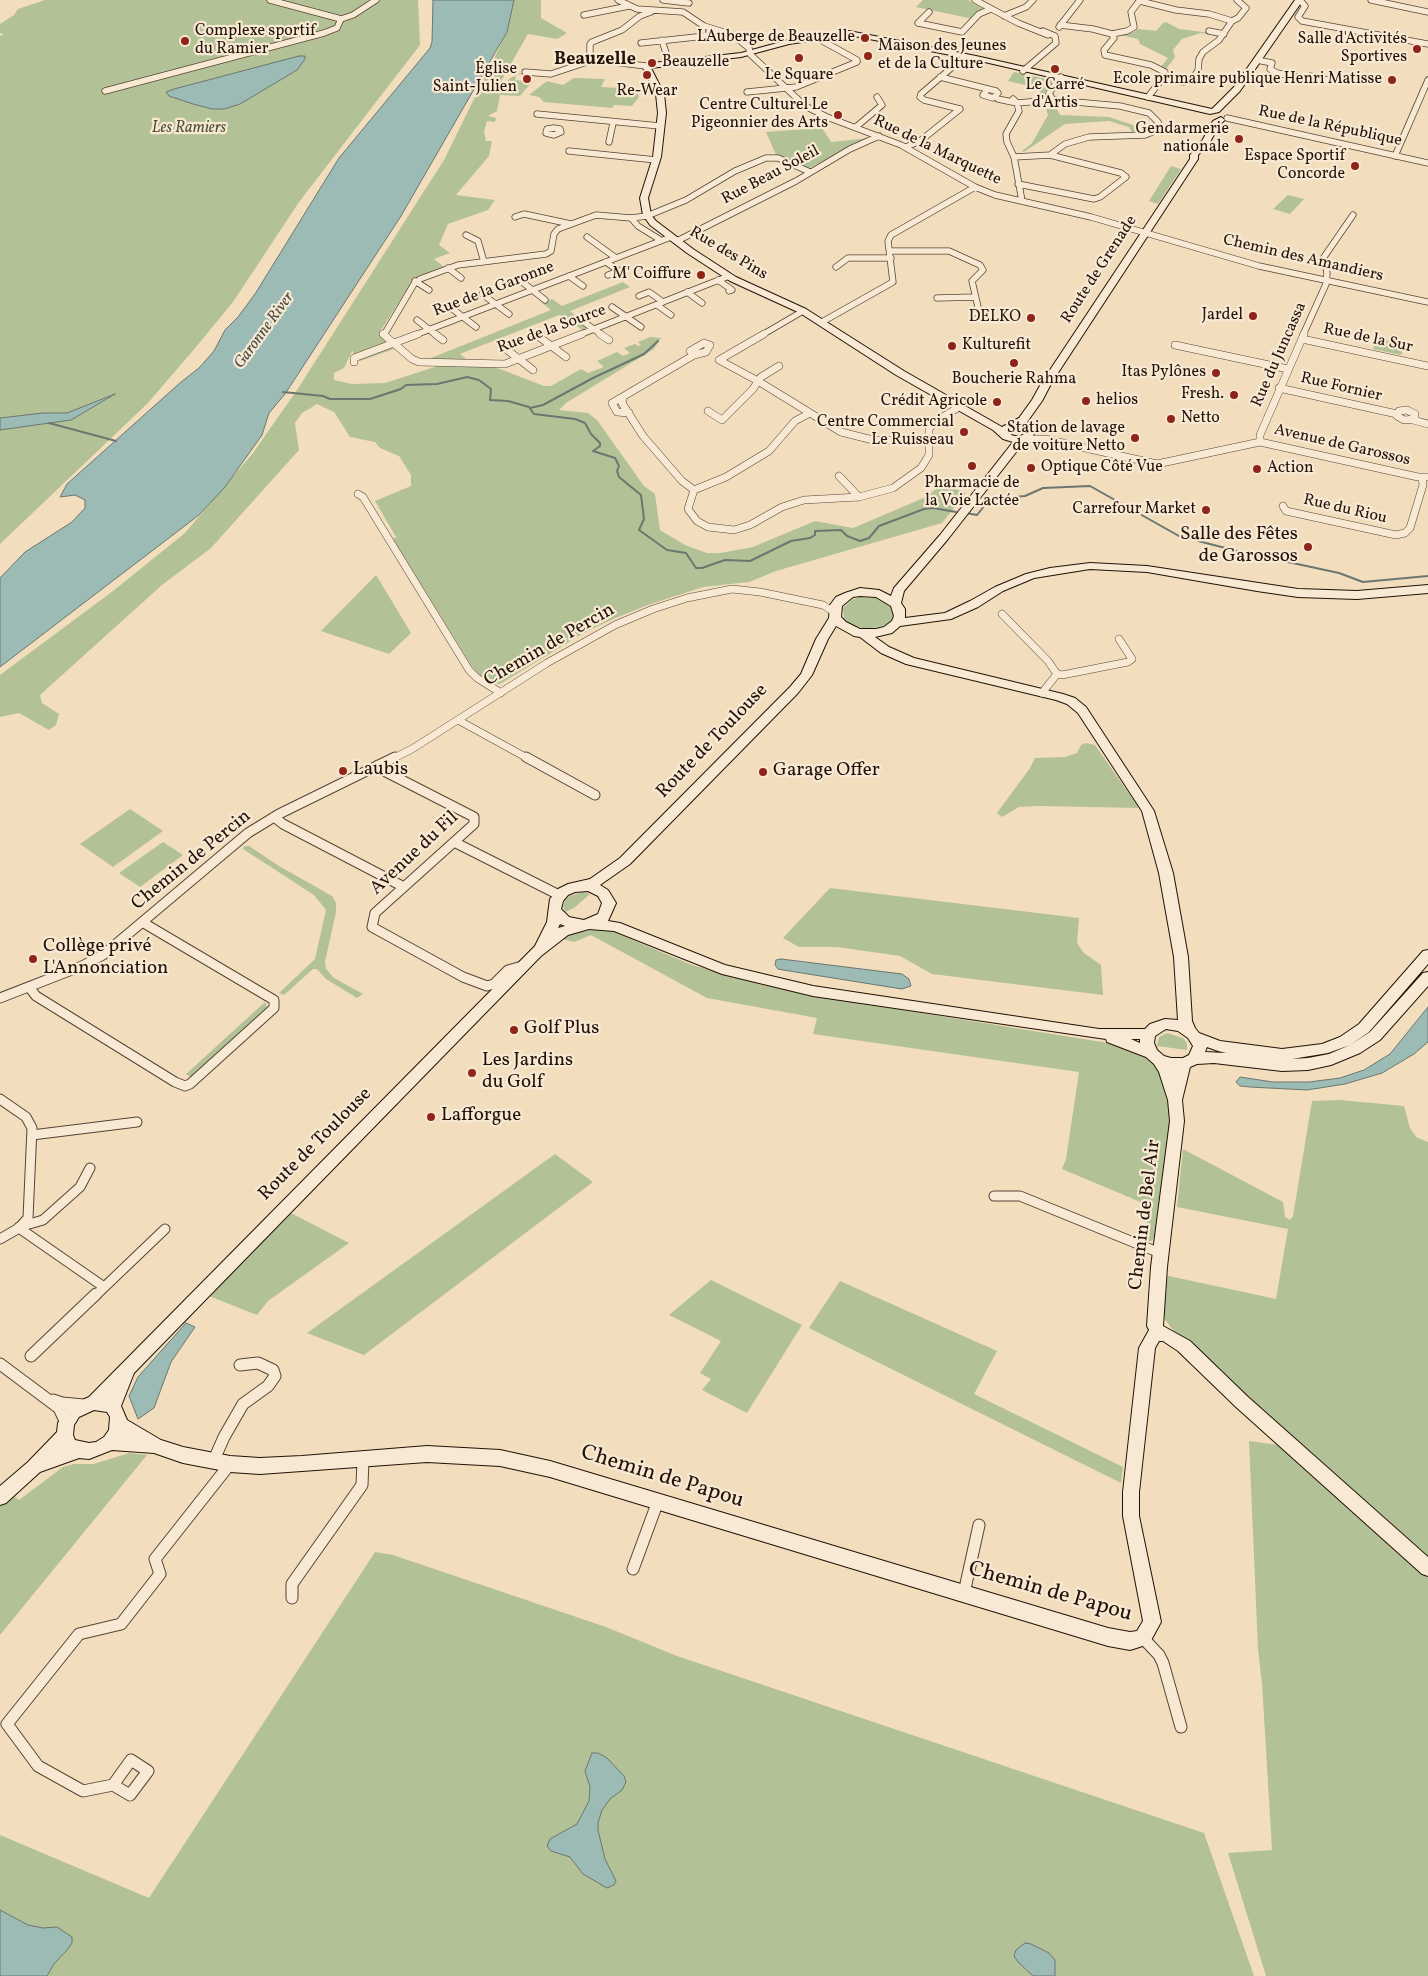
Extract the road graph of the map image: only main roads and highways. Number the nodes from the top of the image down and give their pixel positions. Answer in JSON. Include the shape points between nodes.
{"nodes":[{"id":1,"x":1300,"y":0,"type":"edge"},
{"id":2,"x":1237,"y":88,"type":"junction"},
{"id":3,"x":1211,"y":114,"type":"junction"},
{"id":4,"x":1225,"y":117,"type":"junction"},
{"id":5,"x":1203,"y":143,"type":"junction"},
{"id":6,"x":1037,"y":401,"type":"junction"},
{"id":7,"x":959,"y":407,"type":"joint"},
{"id":8,"x":990,"y":422,"type":"joint"},
{"id":9,"x":1009,"y":431,"type":"junction"},
{"id":10,"x":1025,"y":435,"type":"junction"},
{"id":11,"x":964,"y":512,"type":"junction"},
{"id":12,"x":922,"y":561,"type":"junction"},
{"id":13,"x":1428,"y":589,"type":"edge"},
{"id":14,"x":873,"y":592,"type":"junction"},
{"id":15,"x":897,"y":606,"type":"junction"},
{"id":16,"x":960,"y":610,"type":"junction"},
{"id":17,"x":835,"y":615,"type":"junction"},
{"id":18,"x":893,"y":626,"type":"junction"},
{"id":19,"x":858,"y":632,"type":"junction"},
{"id":20,"x":820,"y":646,"type":"junction"},
{"id":21,"x":896,"y":654,"type":"junction"},
{"id":22,"x":625,"y":862,"type":"junction"},
{"id":23,"x":585,"y":886,"type":"junction"},
{"id":24,"x":607,"y":901,"type":"junction"},
{"id":25,"x":556,"y":911,"type":"junction"},
{"id":26,"x":585,"y":924,"type":"junction"},
{"id":27,"x":646,"y":937,"type":"junction"},
{"id":28,"x":536,"y":952,"type":"junction"},
{"id":29,"x":1428,"y":955,"type":"edge"},
{"id":30,"x":1428,"y":977,"type":"edge"},
{"id":31,"x":1184,"y":1012,"type":"junction"},
{"id":32,"x":1171,"y":1024,"type":"junction"},
{"id":33,"x":1192,"y":1033,"type":"junction"},
{"id":34,"x":1099,"y":1034,"type":"junction"},
{"id":35,"x":1148,"y":1034,"type":"junction"},
{"id":36,"x":1155,"y":1056,"type":"junction"},
{"id":37,"x":1189,"y":1061,"type":"junction"},
{"id":38,"x":1174,"y":1100,"type":"junction"},
{"id":39,"x":1159,"y":1334,"type":"junction"},
{"id":40,"x":129,"y":1368,"type":"junction"},
{"id":41,"x":89,"y":1404,"type":"junction"},
{"id":42,"x":113,"y":1407,"type":"junction"},
{"id":43,"x":120,"y":1424,"type":"junction"},
{"id":44,"x":66,"y":1429,"type":"junction"},
{"id":45,"x":110,"y":1442,"type":"junction"},
{"id":46,"x":156,"y":1446,"type":"junction"},
{"id":47,"x":79,"y":1450,"type":"junction"},
{"id":48,"x":34,"y":1467,"type":"junction"},
{"id":49,"x":0,"y":1497,"type":"edge"},
{"id":50,"x":1428,"y":1568,"type":"edge"}],
"edges":[{"from":1,"to":2,"type":"main road","name":"Route de Grenade"},
{"from":2,"to":3,"type":"main road","name":"Route de Grenade"},
{"from":2,"to":4,"type":"main road","name":"Route de Grenade","via":[[1239,92]]},
{"from":3,"to":4,"type":"main road"},
{"from":3,"to":5,"type":"main road","name":"Route de Grenade","via":[[1212,123]]},
{"from":3,"to":7,"type":"main road","name":"Rue des Pins","via":[[1129,92],[856,34],[646,66],[661,100],[662,119],[656,160],[645,192],[647,216],[674,239],[729,276],[804,311],[900,374]]},
{"from":4,"to":5,"type":"main road","name":"Route de Grenade"},
{"from":5,"to":6,"type":"main road","name":"Route de Grenade"},
{"from":6,"to":9,"type":"main road","name":"Route de Grenade","via":[[1023,420]]},
{"from":6,"to":10,"type":"main road","name":"Route de Grenade"},
{"from":7,"to":8,"type":"main road","name":"Rue des Pins"},
{"from":8,"to":9,"type":"main road","name":"Rue des Pins"},
{"from":9,"to":10,"type":"main road","via":[[1012,439]]},
{"from":9,"to":11,"type":"main road","name":"Route de Grenade","via":[[1006,444],[972,494]]},
{"from":10,"to":11,"type":"main road","name":"Route de Grenade"},
{"from":11,"to":12,"type":"main road","name":"Route de Grenade"},
{"from":12,"to":14,"type":"main road","via":[[890,586]]},
{"from":12,"to":15,"type":"main road","via":[[898,590]]},
{"from":13,"to":16,"type":"main road","via":[[1357,594],[1298,593],[1146,569],[1090,566],[1030,576]]},
{"from":14,"to":15,"type":"main road","via":[[886,596]]},
{"from":14,"to":17,"type":"main road","via":[[855,593],[840,600]]},
{"from":15,"to":16,"type":"main road","via":[[924,615]]},
{"from":15,"to":18,"type":"main road","via":[[900,616]]},
{"from":16,"to":18,"type":"main road","via":[[947,616]]},
{"from":17,"to":19,"type":"main road","via":[[842,625]]},
{"from":17,"to":20,"type":"main road","name":"Route de Toulouse"},
{"from":18,"to":19,"type":"main road","via":[[876,633]]},
{"from":18,"to":21,"type":"main road","via":[[887,644]]},
{"from":19,"to":20,"type":"main road","via":[[832,636]]},
{"from":19,"to":21,"type":"main road"},
{"from":20,"to":22,"type":"main road","name":"Route de Toulouse","via":[[806,675],[794,690]]},
{"from":21,"to":31,"type":"main road","via":[[910,661],[1071,701],[1082,710],[1148,811],[1166,873],[1181,957]]},
{"from":22,"to":23,"type":"main road","name":"Route de Toulouse"},
{"from":22,"to":24,"type":"main road","name":"Route de Toulouse","via":[[611,882]]},
{"from":23,"to":24,"type":"main road","via":[[599,890]]},
{"from":23,"to":25,"type":"main road","via":[[573,887],[559,895]]},
{"from":24,"to":26,"type":"main road","via":[[603,917]]},
{"from":24,"to":27,"type":"main road"},
{"from":25,"to":26,"type":"main road","via":[[565,921]]},
{"from":25,"to":28,"type":"main road","name":"Route de Toulouse","via":[[552,928]]},
{"from":26,"to":27,"type":"main road","via":[[615,926]]},
{"from":26,"to":28,"type":"main road","name":"Route de Toulouse","via":[[563,932]]},
{"from":27,"to":34,"type":"main road","via":[[722,968],[782,984]]},
{"from":28,"to":40,"type":"main road","name":"Route de Toulouse","via":[[148,1345]]},
{"from":29,"to":33,"type":"main road","via":[[1364,1028],[1323,1049],[1282,1055],[1259,1053],[1218,1046]]},
{"from":30,"to":37,"type":"main road","via":[[1375,1036],[1331,1059],[1282,1065],[1214,1057]]},
{"from":31,"to":32,"type":"main road"},
{"from":31,"to":33,"type":"main road"},
{"from":32,"to":33,"type":"main road"},
{"from":32,"to":35,"type":"main road","via":[[1160,1025]]},
{"from":33,"to":37,"type":"main road","via":[[1199,1051]]},
{"from":34,"to":35,"type":"main road"},
{"from":34,"to":36,"type":"main road"},
{"from":35,"to":36,"type":"main road","via":[[1147,1043]]},
{"from":36,"to":37,"type":"main road","via":[[1171,1064]]},
{"from":36,"to":38,"type":"main road","name":"Chemin de Bel Air","via":[[1166,1071]]},
{"from":37,"to":38,"type":"main road","name":"Chemin de Bel Air"},
{"from":38,"to":39,"type":"main road","name":"Chemin de Bel Air","via":[[1177,1121],[1160,1253],[1155,1326]]},
{"from":39,"to":46,"type":"main road","name":"Chemin de Papou","via":[[1148,1342],[1130,1492],[1134,1529],[1152,1616],[1150,1629],[1143,1638],[1130,1641],[558,1471],[500,1458],[427,1454],[268,1466],[222,1463]]},
{"from":39,"to":50,"type":"main road","via":[[1170,1336],[1184,1346]]},
{"from":40,"to":41,"type":"main road","name":"Route de Toulouse"},
{"from":40,"to":42,"type":"main road","name":"Route de Toulouse"},
{"from":41,"to":42,"type":"main road","via":[[104,1403]]},
{"from":41,"to":44,"type":"main road","via":[[74,1412]]},
{"from":42,"to":43,"type":"main road"},
{"from":43,"to":45,"type":"main road"},
{"from":43,"to":46,"type":"main road","name":"Chemin de Papou"},
{"from":44,"to":47,"type":"main road","via":[[69,1444]]},
{"from":44,"to":48,"type":"main road"},
{"from":45,"to":46,"type":"main road","name":"Chemin de Papou"},
{"from":45,"to":47,"type":"main road","via":[[95,1450]]},
{"from":47,"to":48,"type":"main road"},
{"from":48,"to":49,"type":"main road"}]}
